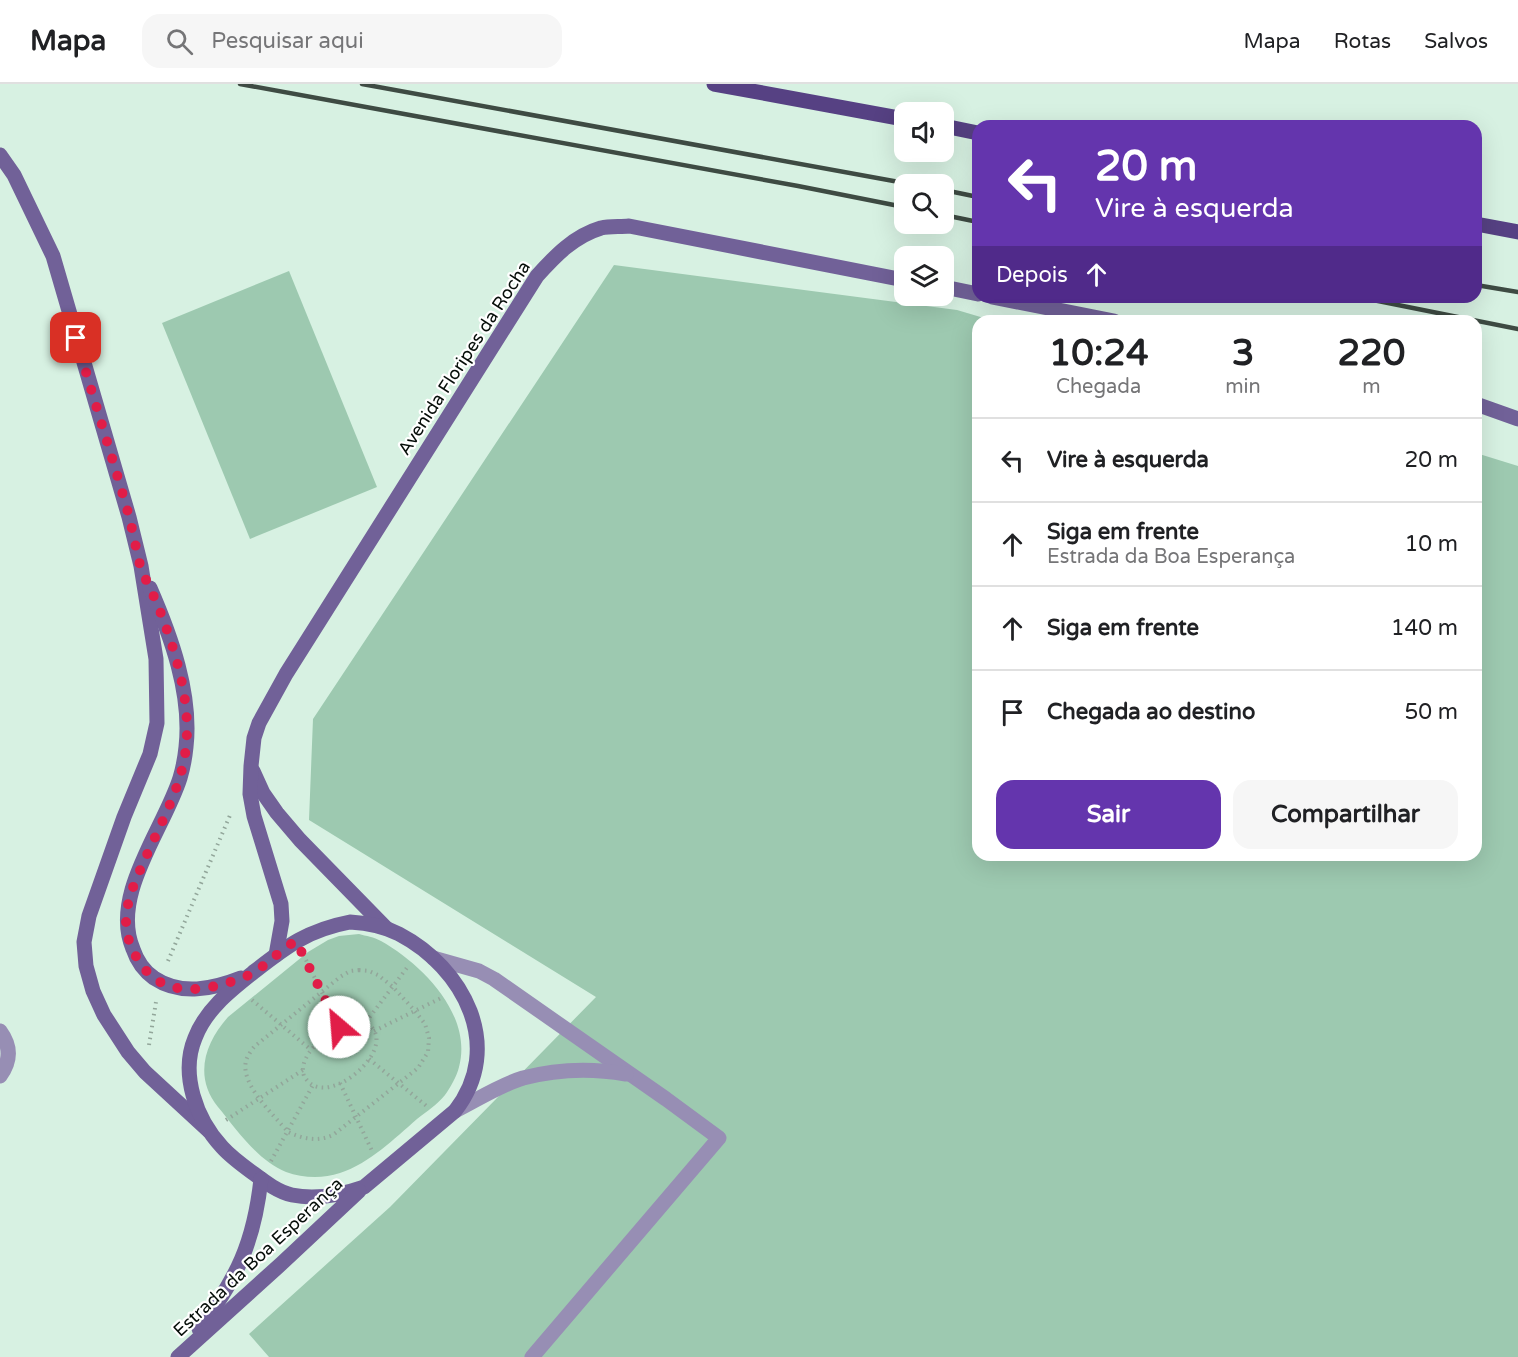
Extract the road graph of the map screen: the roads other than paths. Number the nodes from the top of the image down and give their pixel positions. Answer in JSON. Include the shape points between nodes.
{"nodes":[{"id":1,"x":714,"y":84,"type":"edge"},
{"id":2,"x":894,"y":117,"type":"edge"},
{"id":3,"x":954,"y":128,"type":"edge"},
{"id":4,"x":972,"y":132,"type":"edge"},
{"id":5,"x":0,"y":155,"type":"edge"},
{"id":6,"x":1482,"y":225,"type":"edge"},
{"id":7,"x":1518,"y":232,"type":"edge"},
{"id":8,"x":894,"y":278,"type":"edge"},
{"id":9,"x":954,"y":290,"type":"edge"},
{"id":10,"x":972,"y":293,"type":"edge"},
{"id":11,"x":1022,"y":303,"type":"edge"},
{"id":12,"x":1084,"y":315,"type":"edge"},
{"id":13,"x":1482,"y":406,"type":"edge"},
{"id":14,"x":1518,"y":418,"type":"edge"},
{"id":15,"x":141,"y":566,"type":"junction"},
{"id":16,"x":251,"y":766,"type":"junction"},
{"id":17,"x":386,"y":928,"type":"junction"},
{"id":18,"x":427,"y":953,"type":"junction"},
{"id":19,"x":276,"y":955,"type":"junction"},
{"id":20,"x":252,"y":974,"type":"junction"},
{"id":21,"x":0,"y":1031,"type":"edge"},
{"id":22,"x":629,"y":1074,"type":"junction"},
{"id":23,"x":0,"y":1076,"type":"edge"},
{"id":24,"x":450,"y":1116,"type":"junction"},
{"id":25,"x":209,"y":1131,"type":"junction"},
{"id":26,"x":261,"y":1179,"type":"junction"},
{"id":27,"x":364,"y":1187,"type":"junction"},
{"id":28,"x":178,"y":1357,"type":"edge"},
{"id":29,"x":532,"y":1357,"type":"edge"}],
"edges":[{"from":1,"to":2,"type":"main road"},
{"from":3,"to":4,"type":"main road"},
{"from":5,"to":15,"type":"main road","via":[[14,175],[53,256]]},
{"from":6,"to":7,"type":"main road"},
{"from":8,"to":16,"type":"main road","name":"Avenida Floripes da Rocha","via":[[629,226],[584,234],[556,255],[537,276],[282,681],[259,723]]},
{"from":9,"to":10,"type":"main road"},
{"from":11,"to":12,"type":"main road"},
{"from":13,"to":14,"type":"main road"},
{"from":15,"to":20,"type":"main road","via":[[181,677],[187,724],[180,779],[134,883],[127,915],[128,938],[149,975],[176,988],[201,989]]},
{"from":15,"to":25,"type":"main road","via":[[156,659],[157,723],[150,754],[94,900],[85,929],[84,950],[91,983],[104,1015],[128,1052]]},
{"from":16,"to":17,"type":"main road","via":[[277,813]]},
{"from":16,"to":19,"type":"main road","name":"Avenida Floripes da Rocha","via":[[254,816],[281,904]]},
{"from":17,"to":18,"type":"main road"},
{"from":17,"to":19,"type":"main road","via":[[350,922],[322,928]]},
{"from":18,"to":22,"type":"lane","via":[[494,979]]},
{"from":18,"to":24,"type":"main road","via":[[450,977],[476,1026],[474,1075]]},
{"from":19,"to":20,"type":"main road"},
{"from":20,"to":25,"type":"main road","via":[[211,1009],[190,1052],[190,1083]]},
{"from":21,"to":23,"type":"lane","via":[[9,1051]]},
{"from":22,"to":24,"type":"lane","via":[[579,1070],[521,1079]]},
{"from":22,"to":29,"type":"lane","via":[[719,1138]]},
{"from":24,"to":27,"type":"main road","name":"Estrada da Boa Esperança"},
{"from":25,"to":26,"type":"main road","via":[[235,1161]]},
{"from":26,"to":27,"type":"main road","via":[[291,1195],[305,1197]]},
{"from":26,"to":28,"type":"main road","name":"Estrada da Boa Esperança","via":[[256,1218],[237,1272]]},
{"from":27,"to":28,"type":"main road","name":"Estrada da Boa Esperança"}]}
